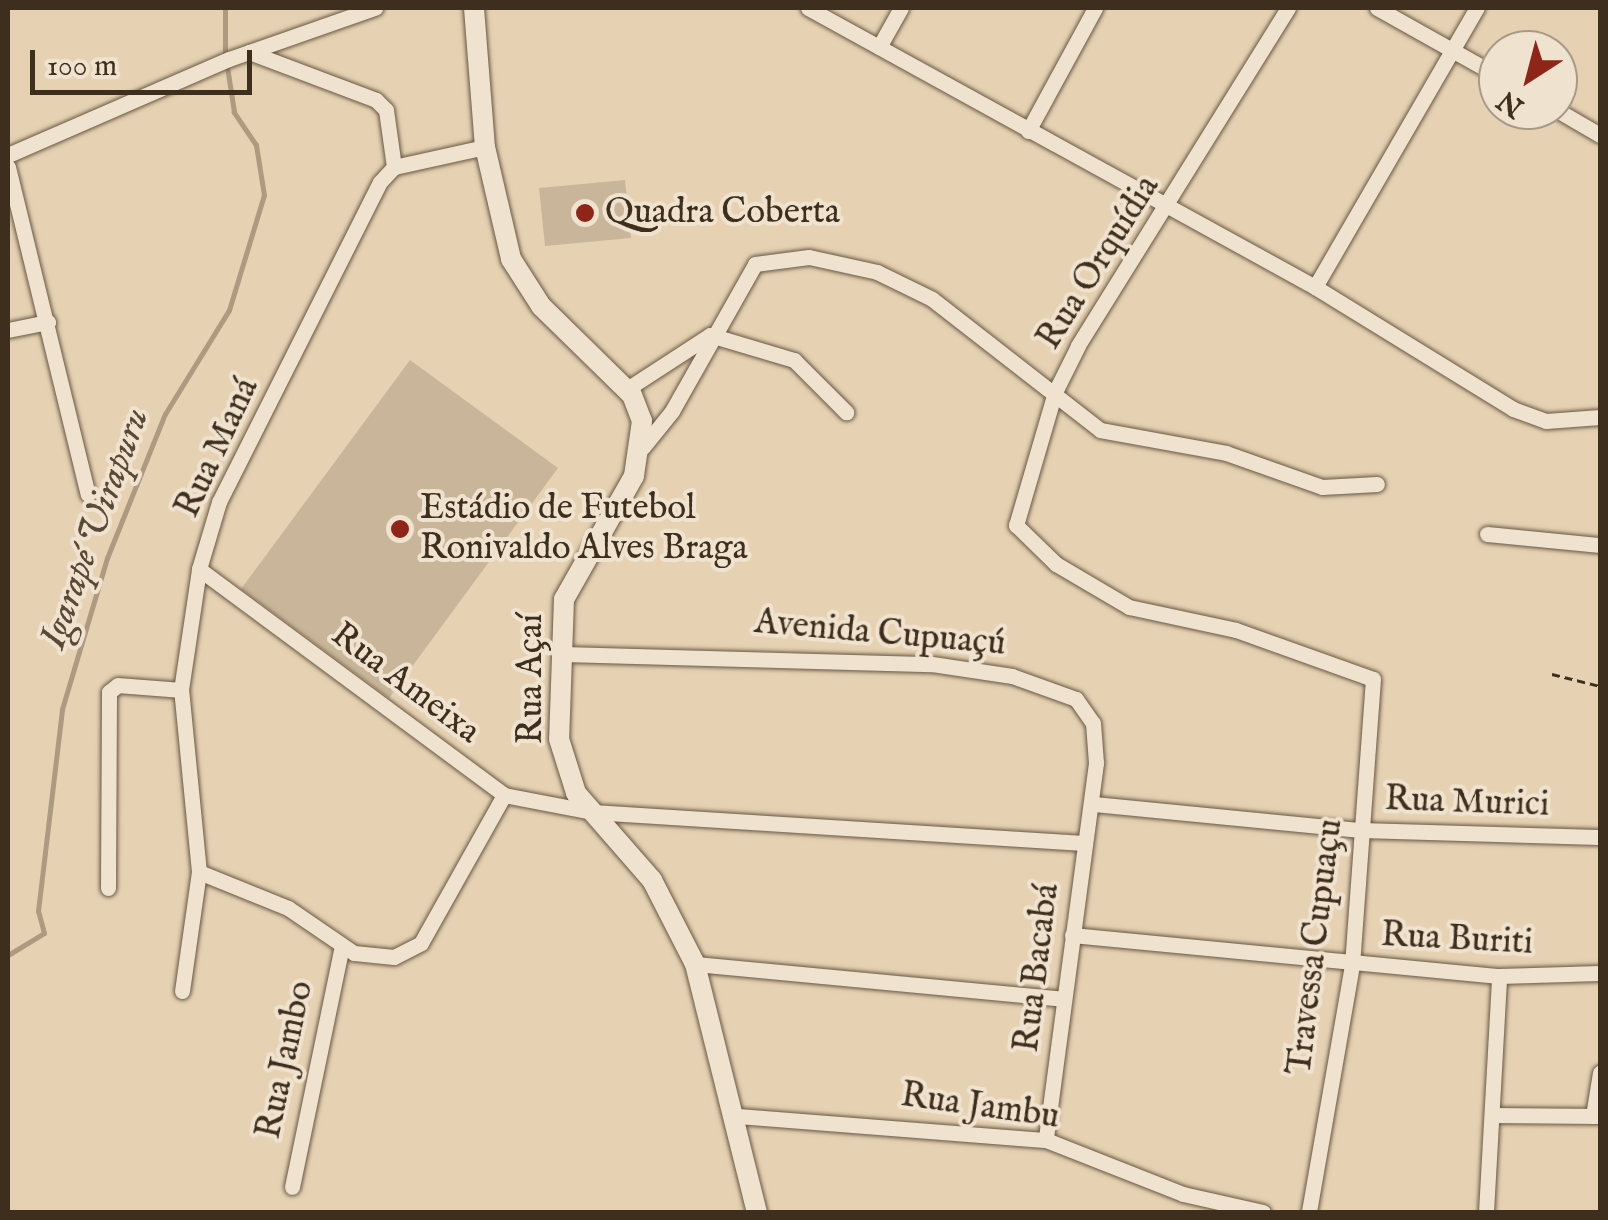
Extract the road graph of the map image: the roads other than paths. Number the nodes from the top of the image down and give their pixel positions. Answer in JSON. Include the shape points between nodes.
{"nodes":[{"id":1,"x":375,"y":8,"type":"edge"},
{"id":2,"x":474,"y":8,"type":"edge"},
{"id":3,"x":808,"y":8,"type":"edge"},
{"id":4,"x":901,"y":8,"type":"edge"},
{"id":5,"x":1094,"y":8,"type":"edge"},
{"id":6,"x":1288,"y":8,"type":"edge"},
{"id":7,"x":1378,"y":8,"type":"edge"},
{"id":8,"x":1477,"y":8,"type":"edge"},
{"id":9,"x":879,"y":46,"type":"junction"},
{"id":10,"x":1453,"y":50,"type":"junction"},
{"id":11,"x":249,"y":52,"type":"junction"},
{"id":12,"x":1478,"y":64,"type":"edge"},
{"id":13,"x":1578,"y":121,"type":"edge"},
{"id":14,"x":1028,"y":131,"type":"junction"},
{"id":15,"x":1600,"y":134,"type":"edge"},
{"id":16,"x":485,"y":147,"type":"junction"},
{"id":17,"x":8,"y":155,"type":"edge"},
{"id":18,"x":8,"y":167,"type":"edge"},
{"id":19,"x":394,"y":167,"type":"junction"},
{"id":20,"x":1168,"y":211,"type":"junction"},
{"id":21,"x":1315,"y":287,"type":"junction"},
{"id":22,"x":48,"y":322,"type":"junction"},
{"id":23,"x":8,"y":330,"type":"edge"},
{"id":24,"x":710,"y":335,"type":"junction"},
{"id":25,"x":627,"y":389,"type":"junction"},
{"id":26,"x":1055,"y":392,"type":"junction"},
{"id":27,"x":846,"y":412,"type":"dead end"},
{"id":28,"x":1600,"y":416,"type":"edge"},
{"id":29,"x":643,"y":447,"type":"junction"},
{"id":30,"x":1378,"y":484,"type":"dead end"},
{"id":31,"x":88,"y":494,"type":"dead end"},
{"id":32,"x":1487,"y":534,"type":"dead end"},
{"id":33,"x":1600,"y":545,"type":"edge"},
{"id":34,"x":198,"y":568,"type":"junction"},
{"id":35,"x":562,"y":654,"type":"junction"},
{"id":36,"x":1375,"y":686,"type":"joint"},
{"id":37,"x":181,"y":690,"type":"junction"},
{"id":38,"x":504,"y":795,"type":"junction"},
{"id":39,"x":1094,"y":804,"type":"junction"},
{"id":40,"x":592,"y":812,"type":"junction"},
{"id":41,"x":1360,"y":830,"type":"junction"},
{"id":42,"x":1600,"y":837,"type":"edge"},
{"id":43,"x":1084,"y":843,"type":"junction"},
{"id":44,"x":199,"y":872,"type":"junction"},
{"id":45,"x":108,"y":888,"type":"dead end"},
{"id":46,"x":1072,"y":936,"type":"junction"},
{"id":47,"x":342,"y":946,"type":"junction"},
{"id":48,"x":695,"y":964,"type":"junction"},
{"id":49,"x":1352,"y":965,"type":"junction"},
{"id":50,"x":1600,"y":973,"type":"edge"},
{"id":51,"x":1499,"y":976,"type":"junction"},
{"id":52,"x":182,"y":992,"type":"dead end"},
{"id":53,"x":1063,"y":1000,"type":"junction"},
{"id":54,"x":1600,"y":1073,"type":"edge"},
{"id":55,"x":1492,"y":1115,"type":"junction"},
{"id":56,"x":738,"y":1116,"type":"junction"},
{"id":57,"x":1597,"y":1116,"type":"edge"},
{"id":58,"x":1046,"y":1140,"type":"junction"},
{"id":59,"x":292,"y":1187,"type":"dead end"},
{"id":60,"x":756,"y":1212,"type":"edge"},
{"id":61,"x":1262,"y":1212,"type":"edge"},
{"id":62,"x":1309,"y":1212,"type":"edge"},
{"id":63,"x":1486,"y":1212,"type":"edge"}],
"edges":[{"from":1,"to":11,"type":"street"},
{"from":2,"to":16,"type":"street"},
{"from":3,"to":9,"type":"street"},
{"from":4,"to":9,"type":"street"},
{"from":5,"to":14,"type":"street"},
{"from":6,"to":20,"type":"street","name":"Rua Orquídia"},
{"from":7,"to":10,"type":"street"},
{"from":8,"to":10,"type":"street"},
{"from":9,"to":14,"type":"street"},
{"from":10,"to":12,"type":"street"},
{"from":10,"to":21,"type":"street"},
{"from":11,"to":17,"type":"street"},
{"from":11,"to":19,"type":"street","via":[[376,100],[386,110]]},
{"from":13,"to":15,"type":"street"},
{"from":14,"to":20,"type":"street"},
{"from":16,"to":19,"type":"street"},
{"from":16,"to":25,"type":"street","via":[[505,241],[522,280]]},
{"from":18,"to":22,"type":"street"},
{"from":19,"to":34,"type":"street","name":"Rua Maná","via":[[224,488]]},
{"from":20,"to":21,"type":"street"},
{"from":20,"to":26,"type":"street","name":"Rua Orquídia"},
{"from":21,"to":28,"type":"street","via":[[1530,417]]},
{"from":22,"to":23,"type":"street"},
{"from":22,"to":31,"type":"street"},
{"from":24,"to":25,"type":"street"},
{"from":24,"to":26,"type":"street","via":[[755,264],[809,256],[906,284]]},
{"from":24,"to":27,"type":"street","via":[[794,360]]},
{"from":24,"to":29,"type":"street","via":[[672,411]]},
{"from":25,"to":29,"type":"street","via":[[642,420]]},
{"from":26,"to":30,"type":"street","via":[[1084,421],[1118,436],[1226,454],[1322,487]]},
{"from":26,"to":36,"type":"street","name":"Rua Orquídia","via":[[1018,511],[1016,525],[1032,546],[1128,607],[1359,669]]},
{"from":29,"to":35,"type":"street","name":"Rua Açaí","via":[[568,589]]},
{"from":32,"to":33,"type":"street"},
{"from":34,"to":37,"type":"street","name":"Rua Maná"},
{"from":34,"to":38,"type":"street","name":"Rua Ameixa"},
{"from":35,"to":39,"type":"street","name":"Avenida Cupuaçú","via":[[767,654],[1012,676],[1064,691],[1087,711],[1095,737]]},
{"from":35,"to":40,"type":"street","name":"Rua Açaí","via":[[559,738],[569,780]]},
{"from":36,"to":41,"type":"street","name":"Travessa Cupuaçu"},
{"from":37,"to":44,"type":"street","name":"Rua Maná"},
{"from":37,"to":45,"type":"street","via":[[118,685],[109,692]]},
{"from":38,"to":40,"type":"street","name":"Rua Ameixa"},
{"from":38,"to":47,"type":"street","via":[[421,943],[394,958]]},
{"from":39,"to":41,"type":"street","name":"Rua Murici"},
{"from":39,"to":43,"type":"street","name":"Rua Bacabá"},
{"from":40,"to":43,"type":"street"},
{"from":40,"to":48,"type":"street","name":"Rua Açaí","via":[[652,880]]},
{"from":41,"to":42,"type":"street","name":"Rua Murici"},
{"from":41,"to":49,"type":"street","name":"Travessa Cupuaçu"},
{"from":43,"to":46,"type":"street","name":"Rua Bacabá"},
{"from":44,"to":47,"type":"street","via":[[288,908]]},
{"from":44,"to":52,"type":"street","name":"Rua Maná"},
{"from":46,"to":49,"type":"street","name":"Rua Buriti"},
{"from":46,"to":53,"type":"street","name":"Rua Bacabá"},
{"from":47,"to":59,"type":"street","name":"Rua Jambo"},
{"from":48,"to":53,"type":"street"},
{"from":48,"to":56,"type":"street","name":"Rua Açaí"},
{"from":49,"to":51,"type":"street","name":"Rua Buriti"},
{"from":49,"to":62,"type":"street","name":"Travessa Cupuaçu"},
{"from":50,"to":51,"type":"street","name":"Rua Buriti"},
{"from":51,"to":55,"type":"street"},
{"from":53,"to":58,"type":"street","name":"Rua Bacabá"},
{"from":54,"to":57,"type":"street"},
{"from":55,"to":57,"type":"street"},
{"from":55,"to":63,"type":"street"},
{"from":56,"to":58,"type":"street","name":"Rua Jambu"},
{"from":56,"to":60,"type":"street","name":"Rua Açaí"},
{"from":58,"to":61,"type":"street","name":"Rua Jambu","via":[[1182,1194]]}]}
